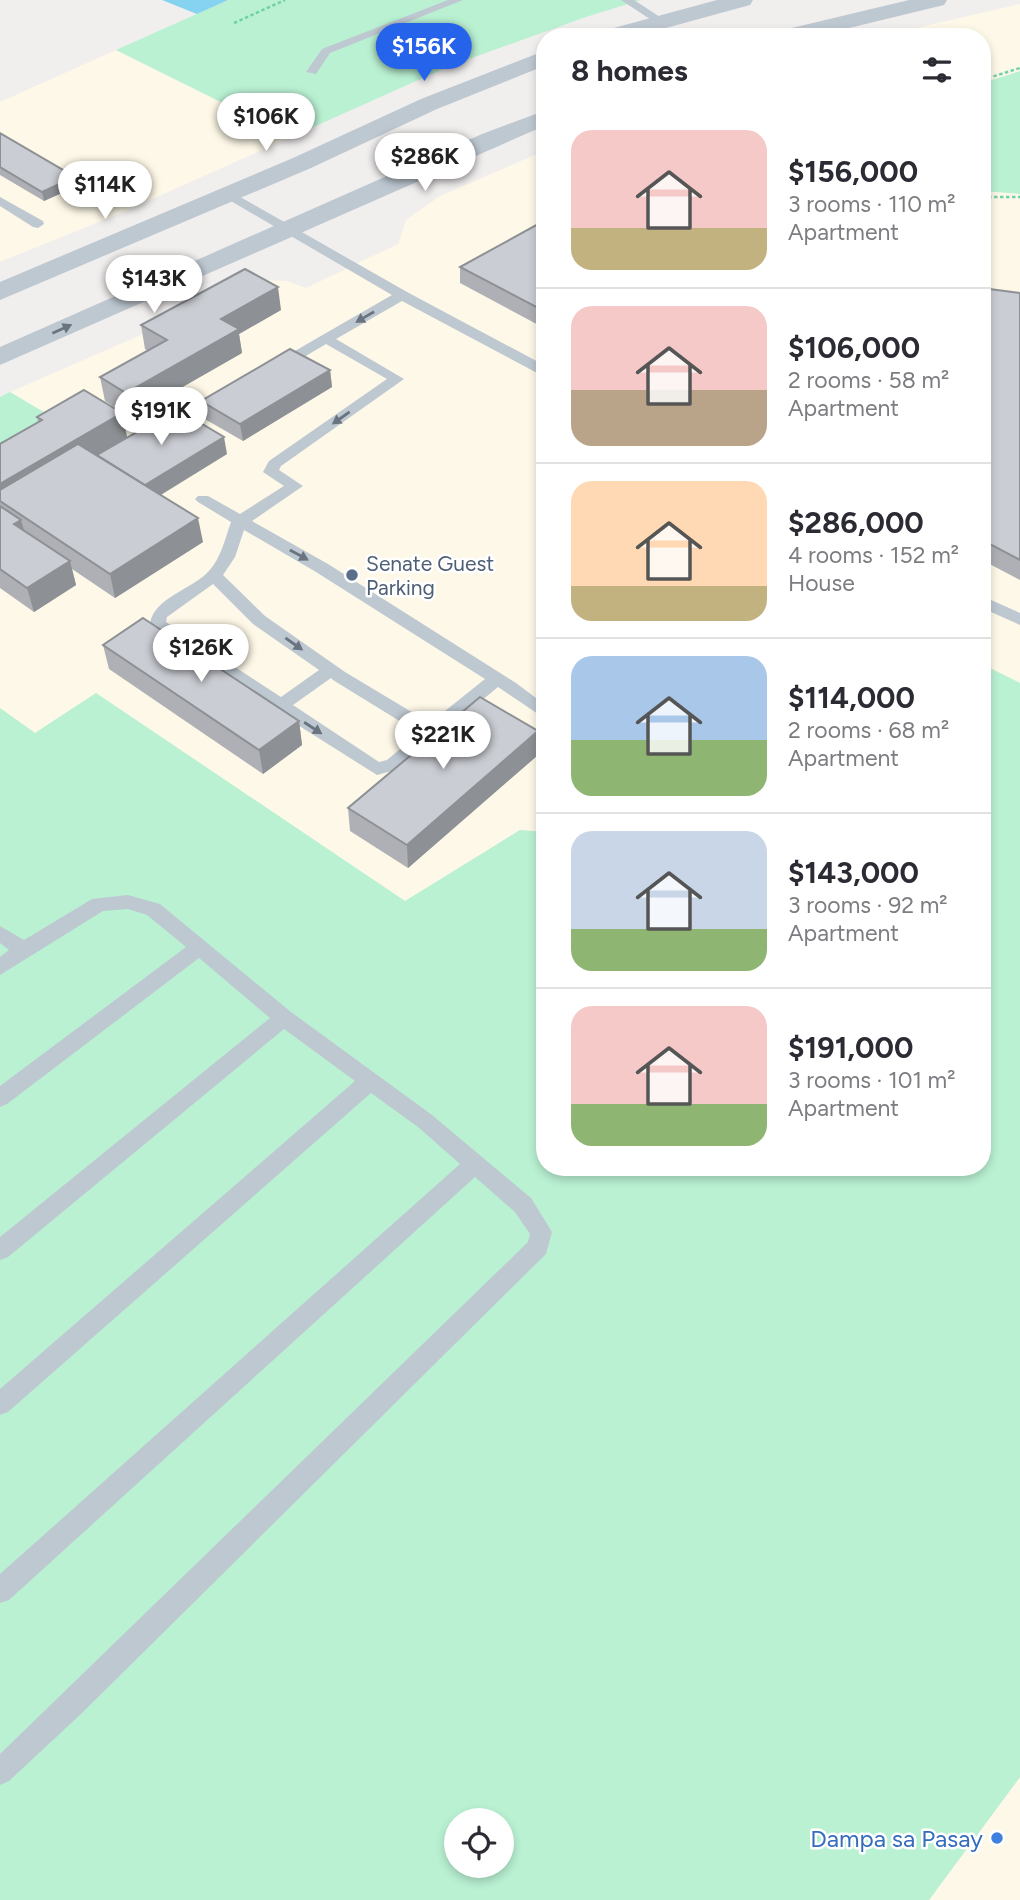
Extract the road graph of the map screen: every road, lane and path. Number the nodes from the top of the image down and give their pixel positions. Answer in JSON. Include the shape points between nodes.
{"nodes":[{"id":1,"x":285,"y":0,"type":"edge"},
{"id":2,"x":458,"y":0,"type":"edge"},
{"id":3,"x":626,"y":0,"type":"edge"},
{"id":4,"x":742,"y":0,"type":"edge"},
{"id":5,"x":936,"y":0,"type":"edge"},
{"id":6,"x":660,"y":21,"type":"junction"},
{"id":7,"x":234,"y":23,"type":"dead end"},
{"id":8,"x":637,"y":28,"type":"edge"},
{"id":9,"x":820,"y":28,"type":"edge"},
{"id":10,"x":536,"y":61,"type":"edge"},
{"id":11,"x":1020,"y":68,"type":"edge"},
{"id":12,"x":312,"y":72,"type":"dead end"},
{"id":13,"x":991,"y":77,"type":"edge"},
{"id":14,"x":536,"y":121,"type":"edge"},
{"id":15,"x":228,"y":194,"type":"junction"},
{"id":16,"x":991,"y":197,"type":"edge"},
{"id":17,"x":1020,"y":197,"type":"edge"},
{"id":18,"x":0,"y":201,"type":"edge"},
{"id":19,"x":38,"y":224,"type":"dead end"},
{"id":20,"x":289,"y":230,"type":"junction"},
{"id":21,"x":0,"y":292,"type":"edge"},
{"id":22,"x":402,"y":295,"type":"junction"},
{"id":23,"x":327,"y":339,"type":"junction"},
{"id":24,"x":0,"y":357,"type":"edge"},
{"id":25,"x":536,"y":367,"type":"edge"},
{"id":26,"x":267,"y":373,"type":"edge"},
{"id":27,"x":242,"y":386,"type":"edge"},
{"id":28,"x":157,"y":433,"type":"edge"},
{"id":29,"x":203,"y":499,"type":"dead end"},
{"id":30,"x":239,"y":522,"type":"junction"},
{"id":31,"x":214,"y":576,"type":"junction"},
{"id":32,"x":991,"y":606,"type":"edge"},
{"id":33,"x":1020,"y":620,"type":"edge"},
{"id":34,"x":331,"y":670,"type":"junction"},
{"id":35,"x":497,"y":679,"type":"junction"},
{"id":36,"x":280,"y":706,"type":"junction"},
{"id":37,"x":536,"y":706,"type":"edge"},
{"id":38,"x":431,"y":732,"type":"junction"},
{"id":39,"x":0,"y":933,"type":"edge"},
{"id":40,"x":199,"y":948,"type":"junction"},
{"id":41,"x":23,"y":950,"type":"junction"},
{"id":42,"x":0,"y":967,"type":"edge"},
{"id":43,"x":284,"y":1018,"type":"junction"},
{"id":44,"x":370,"y":1081,"type":"junction"},
{"id":45,"x":0,"y":1098,"type":"edge"},
{"id":46,"x":475,"y":1164,"type":"junction"},
{"id":47,"x":0,"y":1250,"type":"edge"},
{"id":48,"x":0,"y":1404,"type":"edge"},
{"id":49,"x":0,"y":1591,"type":"edge"},
{"id":50,"x":0,"y":1772,"type":"edge"}],
"edges":[{"from":1,"to":7,"type":"path"},
{"from":2,"to":12,"type":"lane","via":[[326,51]]},
{"from":3,"to":6,"type":"lane"},
{"from":4,"to":6,"type":"street"},
{"from":5,"to":9,"type":"street"},
{"from":6,"to":8,"type":"street"},
{"from":10,"to":15,"type":"street"},
{"from":11,"to":13,"type":"path"},
{"from":14,"to":20,"type":"street"},
{"from":15,"to":20,"type":"lane"},
{"from":15,"to":21,"type":"street"},
{"from":16,"to":17,"type":"path"},
{"from":18,"to":19,"type":"lane"},
{"from":20,"to":22,"type":"lane"},
{"from":24,"to":20,"type":"street","one_way":true},
{"from":22,"to":23,"type":"lane","one_way":true},
{"from":22,"to":25,"type":"lane"},
{"from":23,"to":26,"type":"lane"},
{"from":23,"to":30,"type":"lane","one_way":true,"via":[[397,379],[274,464],[271,472],[295,486]]},
{"from":27,"to":28,"type":"lane"},
{"from":29,"to":30,"type":"lane"},
{"from":30,"to":31,"type":"lane","via":[[227,557]]},
{"from":30,"to":35,"type":"lane","one_way":true,"via":[[322,568]]},
{"from":31,"to":34,"type":"lane","one_way":true,"via":[[259,620]]},
{"from":31,"to":36,"type":"lane","via":[[159,615],[158,624]]},
{"from":32,"to":33,"type":"lane"},
{"from":34,"to":36,"type":"lane"},
{"from":34,"to":38,"type":"lane"},
{"from":35,"to":37,"type":"lane"},
{"from":35,"to":38,"type":"lane"},
{"from":36,"to":38,"type":"lane","one_way":true,"via":[[377,769],[393,765]]},
{"from":39,"to":41,"type":"lane"},
{"from":40,"to":41,"type":"lane","via":[[153,909],[115,901],[99,904]]},
{"from":40,"to":43,"type":"lane"},
{"from":40,"to":45,"type":"lane"},
{"from":41,"to":42,"type":"lane"},
{"from":43,"to":44,"type":"lane"},
{"from":43,"to":47,"type":"lane"},
{"from":44,"to":46,"type":"lane"},
{"from":44,"to":48,"type":"lane"},
{"from":46,"to":49,"type":"lane"},
{"from":46,"to":50,"type":"lane","via":[[523,1205],[541,1232],[538,1247]]}]}
